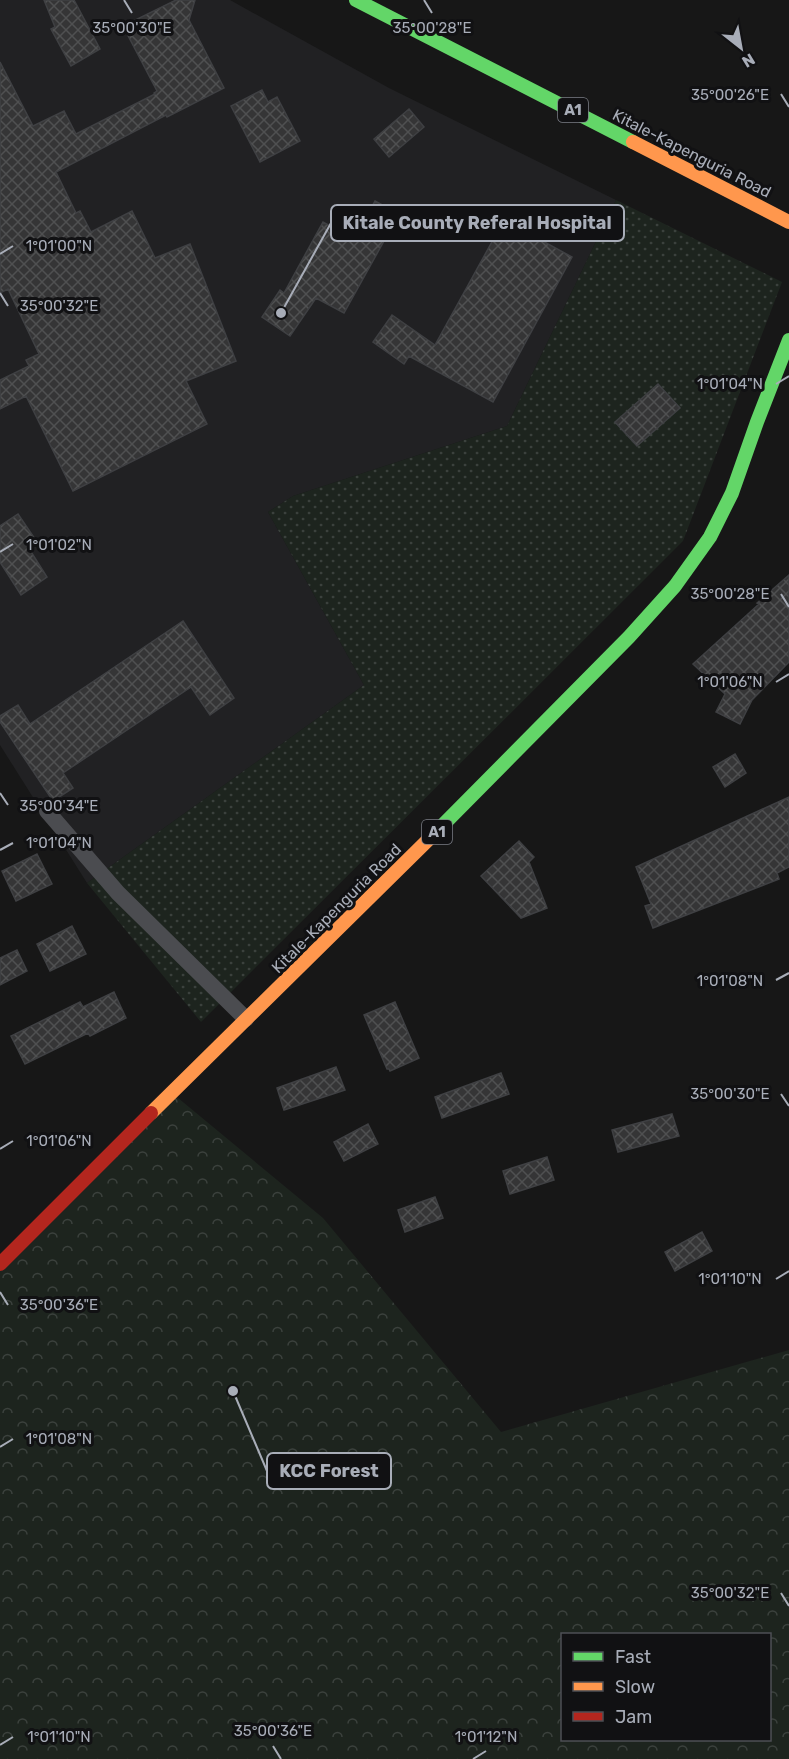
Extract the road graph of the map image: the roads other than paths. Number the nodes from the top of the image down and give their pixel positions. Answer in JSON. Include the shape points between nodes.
{"nodes":[{"id":1,"x":356,"y":0,"type":"edge"},
{"id":2,"x":789,"y":222,"type":"edge"},
{"id":3,"x":789,"y":340,"type":"edge"},
{"id":4,"x":47,"y":811,"type":"dead end"},
{"id":5,"x":246,"y":1019,"type":"junction"},
{"id":6,"x":0,"y":1264,"type":"edge"}],
"edges":[{"from":1,"to":2,"type":"highway","name":"Kitale-Kapenguria Road","number":"A1"},
{"from":3,"to":5,"type":"highway","name":"Kitale-Kapenguria Road","number":"A1","via":[[732,493],[710,537],[675,586],[514,755]]},
{"from":4,"to":5,"type":"lane","via":[[118,893]]},
{"from":5,"to":6,"type":"highway","name":"Kitale-Kapenguria Road","number":"A1"}]}
